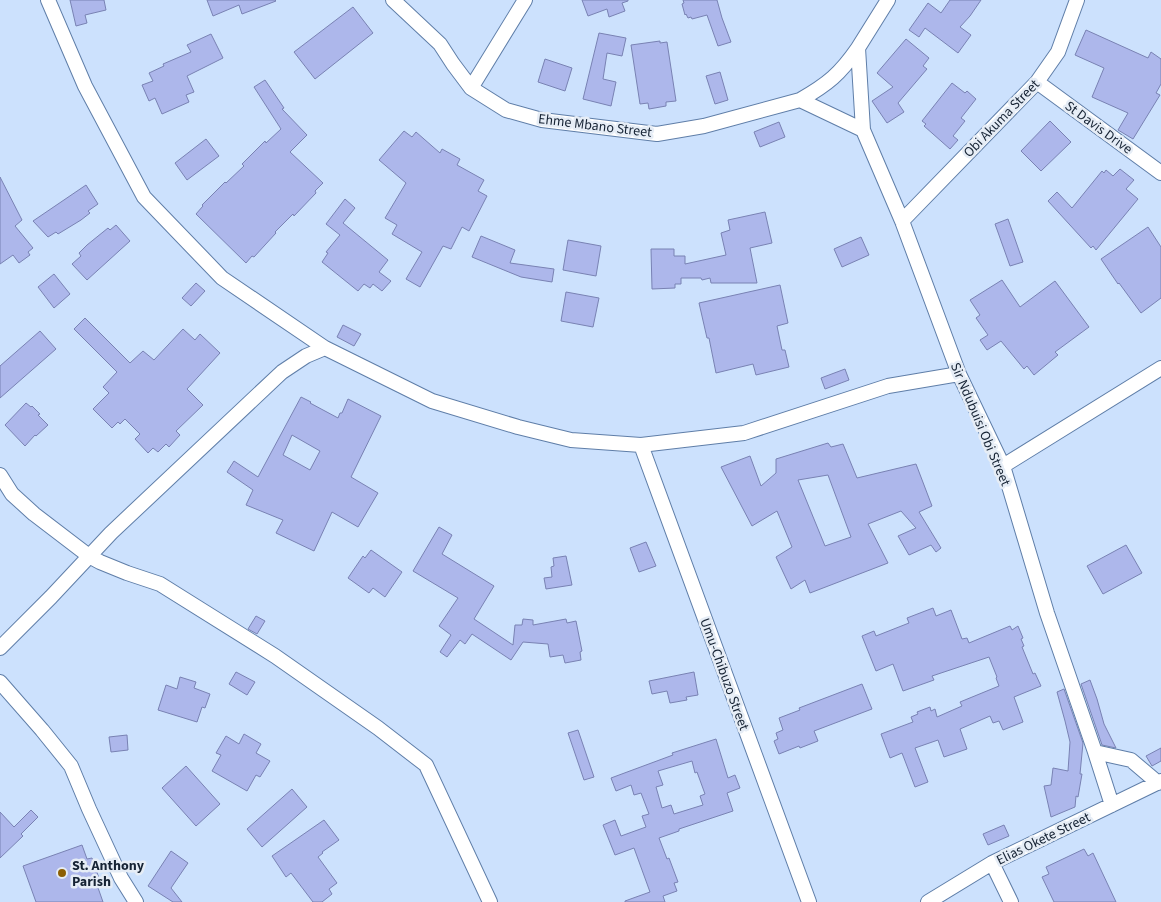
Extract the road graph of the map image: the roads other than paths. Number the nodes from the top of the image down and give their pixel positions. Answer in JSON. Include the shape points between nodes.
{"nodes":[{"id":1,"x":48,"y":0,"type":"edge"},
{"id":2,"x":393,"y":0,"type":"edge"},
{"id":3,"x":525,"y":0,"type":"edge"},
{"id":4,"x":888,"y":0,"type":"edge"},
{"id":5,"x":1077,"y":0,"type":"edge"},
{"id":6,"x":858,"y":48,"type":"junction"},
{"id":7,"x":1037,"y":82,"type":"junction"},
{"id":8,"x":471,"y":88,"type":"junction"},
{"id":9,"x":800,"y":100,"type":"junction"},
{"id":10,"x":863,"y":130,"type":"junction"},
{"id":11,"x":1161,"y":173,"type":"edge"},
{"id":12,"x":902,"y":221,"type":"junction"},
{"id":13,"x":326,"y":348,"type":"junction"},
{"id":14,"x":1161,"y":368,"type":"edge"},
{"id":15,"x":959,"y":374,"type":"junction"},
{"id":16,"x":642,"y":445,"type":"junction"},
{"id":17,"x":1003,"y":466,"type":"junction"},
{"id":18,"x":0,"y":476,"type":"edge"},
{"id":19,"x":89,"y":556,"type":"junction"},
{"id":20,"x":0,"y":648,"type":"edge"},
{"id":21,"x":0,"y":682,"type":"edge"},
{"id":22,"x":1095,"y":752,"type":"junction"},
{"id":23,"x":1160,"y":782,"type":"edge"},
{"id":24,"x":1112,"y":805,"type":"junction"},
{"id":25,"x":992,"y":863,"type":"junction"},
{"id":26,"x":136,"y":902,"type":"edge"},
{"id":27,"x":490,"y":902,"type":"edge"},
{"id":28,"x":809,"y":902,"type":"edge"},
{"id":29,"x":928,"y":902,"type":"edge"},
{"id":30,"x":1011,"y":902,"type":"edge"}],
"edges":[{"from":1,"to":13,"type":"street","via":[[85,86],[144,197],[222,278]]},
{"from":2,"to":8,"type":"street","name":"Ehme Mbano Street","via":[[440,44]]},
{"from":3,"to":8,"type":"street"},
{"from":4,"to":6,"type":"street","name":"Ehme Mbano Street"},
{"from":5,"to":7,"type":"street","name":"Obi Akuma Street","via":[[1058,52]]},
{"from":6,"to":9,"type":"street","name":"Ehme Mbano Street","via":[[835,77]]},
{"from":6,"to":10,"type":"street","name":"Sir Ndubuisi Obi Street"},
{"from":7,"to":11,"type":"street","name":"St Davis Drive"},
{"from":7,"to":12,"type":"street","name":"Obi Akuma Street"},
{"from":8,"to":9,"type":"street","name":"Ehme Mbano Street","via":[[506,110],[542,120],[656,134],[704,126]]},
{"from":9,"to":10,"type":"street"},
{"from":10,"to":12,"type":"street","name":"Sir Ndubuisi Obi Street"},
{"from":12,"to":15,"type":"street","name":"Sir Ndubuisi Obi Street"},
{"from":13,"to":16,"type":"street","via":[[432,401],[570,440]]},
{"from":13,"to":19,"type":"street","via":[[306,356],[282,372]]},
{"from":14,"to":17,"type":"street"},
{"from":15,"to":16,"type":"street","via":[[888,386],[744,434]]},
{"from":15,"to":17,"type":"street","name":"Sir Ndubuisi Obi Street"},
{"from":16,"to":28,"type":"street","name":"Umu-Chibuzo Street"},
{"from":17,"to":22,"type":"street","name":"Sir Ndubuisi Obi Street","via":[[1047,613]]},
{"from":18,"to":19,"type":"street","via":[[12,494],[34,514]]},
{"from":19,"to":20,"type":"street"},
{"from":19,"to":27,"type":"street","via":[[160,584],[275,656],[426,765]]},
{"from":21,"to":26,"type":"street","via":[[71,766],[120,878]]},
{"from":22,"to":23,"type":"street","via":[[1131,760]]},
{"from":22,"to":24,"type":"street","name":"Sir Ndubuisi Obi Street"},
{"from":23,"to":24,"type":"street","name":"Elias Okete Street"},
{"from":24,"to":25,"type":"street","name":"Elias Okete Street"},
{"from":25,"to":29,"type":"street","name":"Elias Okete Street"},
{"from":25,"to":30,"type":"street"}]}
